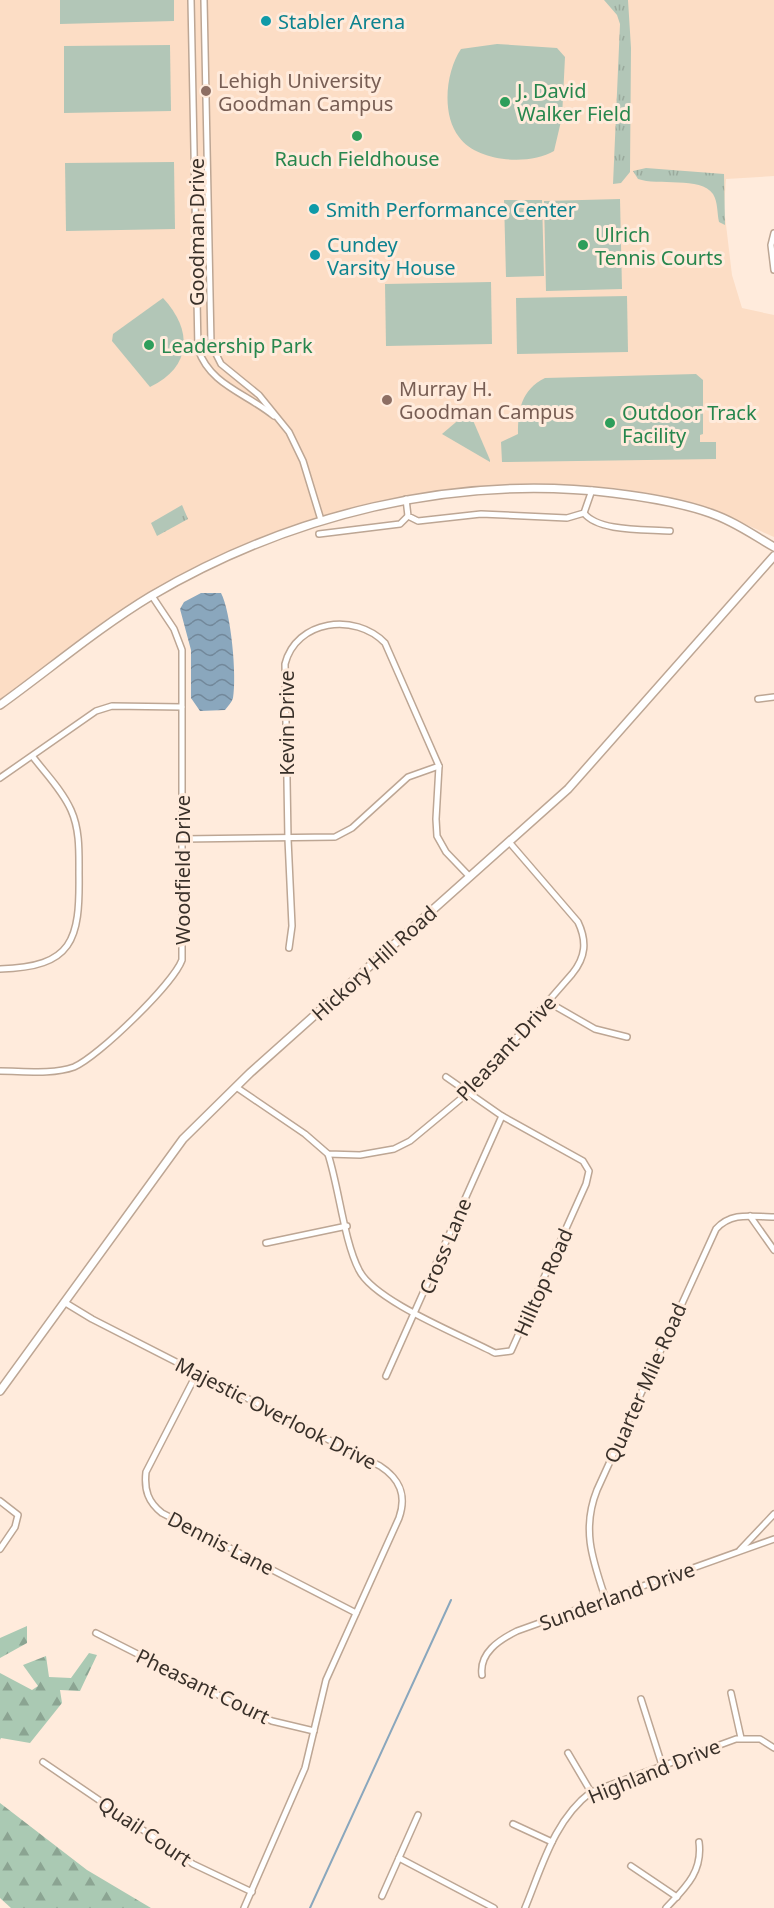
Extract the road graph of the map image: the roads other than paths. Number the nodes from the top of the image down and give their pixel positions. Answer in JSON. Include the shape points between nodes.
{"nodes":[{"id":1,"x":191,"y":0,"type":"edge"},
{"id":2,"x":204,"y":0,"type":"edge"},
{"id":3,"x":774,"y":233,"type":"edge"},
{"id":4,"x":774,"y":270,"type":"edge"},
{"id":5,"x":282,"y":422,"type":"junction"},
{"id":6,"x":592,"y":490,"type":"junction"},
{"id":7,"x":406,"y":499,"type":"junction"},
{"id":8,"x":584,"y":513,"type":"junction"},
{"id":9,"x":408,"y":516,"type":"junction"},
{"id":10,"x":321,"y":520,"type":"junction"},
{"id":11,"x":670,"y":531,"type":"dead end"},
{"id":12,"x":319,"y":534,"type":"dead end"},
{"id":13,"x":774,"y":547,"type":"edge"},
{"id":14,"x":774,"y":556,"type":"edge"},
{"id":15,"x":152,"y":596,"type":"junction"},
{"id":16,"x":774,"y":697,"type":"edge"},
{"id":17,"x":758,"y":699,"type":"dead end"},
{"id":18,"x":0,"y":705,"type":"edge"},
{"id":19,"x":182,"y":706,"type":"junction"},
{"id":20,"x":33,"y":757,"type":"junction"},
{"id":21,"x":439,"y":766,"type":"junction"},
{"id":22,"x":0,"y":778,"type":"edge"},
{"id":23,"x":183,"y":839,"type":"junction"},
{"id":24,"x":288,"y":839,"type":"junction"},
{"id":25,"x":510,"y":843,"type":"junction"},
{"id":26,"x":470,"y":877,"type":"junction"},
{"id":27,"x":289,"y":948,"type":"dead end"},
{"id":28,"x":0,"y":969,"type":"edge"},
{"id":29,"x":548,"y":1002,"type":"junction"},
{"id":30,"x":627,"y":1037,"type":"dead end"},
{"id":31,"x":0,"y":1071,"type":"edge"},
{"id":32,"x":446,"y":1077,"type":"dead end"},
{"id":33,"x":236,"y":1087,"type":"junction"},
{"id":34,"x":469,"y":1092,"type":"junction"},
{"id":35,"x":502,"y":1116,"type":"junction"},
{"id":36,"x":328,"y":1154,"type":"junction"},
{"id":37,"x":750,"y":1216,"type":"junction"},
{"id":38,"x":774,"y":1217,"type":"edge"},
{"id":39,"x":347,"y":1226,"type":"junction"},
{"id":40,"x":266,"y":1243,"type":"dead end"},
{"id":41,"x":774,"y":1250,"type":"edge"},
{"id":42,"x":64,"y":1302,"type":"junction"},
{"id":43,"x":416,"y":1312,"type":"junction"},
{"id":44,"x":197,"y":1373,"type":"junction"},
{"id":45,"x":386,"y":1376,"type":"dead end"},
{"id":46,"x":0,"y":1391,"type":"edge"},
{"id":47,"x":0,"y":1502,"type":"edge"},
{"id":48,"x":774,"y":1514,"type":"edge"},
{"id":49,"x":774,"y":1539,"type":"edge"},
{"id":50,"x":0,"y":1549,"type":"edge"},
{"id":51,"x":737,"y":1553,"type":"junction"},
{"id":52,"x":606,"y":1600,"type":"junction"},
{"id":53,"x":356,"y":1613,"type":"junction"},
{"id":54,"x":96,"y":1633,"type":"dead end"},
{"id":55,"x":482,"y":1675,"type":"dead end"},
{"id":56,"x":731,"y":1694,"type":"dead end"},
{"id":57,"x":641,"y":1699,"type":"dead end"},
{"id":58,"x":314,"y":1731,"type":"junction"},
{"id":59,"x":741,"y":1738,"type":"junction"},
{"id":60,"x":774,"y":1748,"type":"edge"},
{"id":61,"x":568,"y":1753,"type":"dead end"},
{"id":62,"x":43,"y":1762,"type":"dead end"},
{"id":63,"x":662,"y":1765,"type":"junction"},
{"id":64,"x":591,"y":1792,"type":"junction"},
{"id":65,"x":418,"y":1815,"type":"dead end"},
{"id":66,"x":513,"y":1824,"type":"dead end"},
{"id":67,"x":552,"y":1842,"type":"junction"},
{"id":68,"x":699,"y":1842,"type":"dead end"},
{"id":69,"x":399,"y":1858,"type":"junction"},
{"id":70,"x":632,"y":1866,"type":"dead end"},
{"id":71,"x":252,"y":1892,"type":"junction"},
{"id":72,"x":382,"y":1896,"type":"dead end"},
{"id":73,"x":677,"y":1897,"type":"junction"},
{"id":74,"x":244,"y":1908,"type":"edge"},
{"id":75,"x":494,"y":1908,"type":"edge"},
{"id":76,"x":525,"y":1908,"type":"edge"},
{"id":77,"x":666,"y":1908,"type":"edge"}],
"edges":[{"from":1,"to":5,"type":"street","name":"Goodman Drive","via":[[198,348],[215,378]]},
{"from":2,"to":5,"type":"street","name":"Goodman Drive","via":[[210,339],[221,364],[259,395]]},
{"from":3,"to":4,"type":"street"},
{"from":5,"to":10,"type":"street","name":"Goodman Drive","via":[[303,461]]},
{"from":6,"to":7,"type":"street","via":[[513,489]]},
{"from":6,"to":8,"type":"street"},
{"from":6,"to":13,"type":"street","via":[[679,503],[711,513]]},
{"from":7,"to":9,"type":"street"},
{"from":7,"to":10,"type":"street"},
{"from":8,"to":9,"type":"street","via":[[567,518],[481,514],[424,522]]},
{"from":8,"to":11,"type":"street","via":[[600,525]]},
{"from":9,"to":12,"type":"street","via":[[400,524]]},
{"from":10,"to":15,"type":"street","via":[[231,555]]},
{"from":14,"to":25,"type":"street","name":"Hickory Hill Road","via":[[568,789]]},
{"from":15,"to":18,"type":"street"},
{"from":15,"to":19,"type":"street","name":"Woodfield Drive","via":[[182,650]]},
{"from":16,"to":17,"type":"street"},
{"from":19,"to":20,"type":"street","via":[[104,708],[82,719]]},
{"from":19,"to":23,"type":"street","name":"Woodfield Drive"},
{"from":20,"to":22,"type":"street"},
{"from":20,"to":28,"type":"street","via":[[68,802],[76,823],[79,918],[68,945],[51,959],[35,966]]},
{"from":21,"to":24,"type":"street","via":[[408,777],[343,834]]},
{"from":21,"to":24,"type":"street","name":"Kevin Drive","via":[[389,649],[379,637],[356,626],[322,626],[308,631],[293,644],[285,664]]},
{"from":21,"to":26,"type":"street","name":"Kevin Drive","via":[[437,836],[446,852]]},
{"from":23,"to":24,"type":"street"},
{"from":23,"to":31,"type":"street","name":"Woodfield Drive","via":[[183,951],[174,976],[81,1063],[52,1071]]},
{"from":24,"to":27,"type":"street","name":"Kevin Drive","via":[[292,926]]},
{"from":25,"to":26,"type":"street","name":"Hickory Hill Road"},
{"from":25,"to":29,"type":"street","name":"Pleasant Drive","via":[[578,922],[583,936],[581,961]]},
{"from":26,"to":33,"type":"street","name":"Hickory Hill Road"},
{"from":29,"to":30,"type":"street","via":[[595,1029]]},
{"from":29,"to":34,"type":"street","name":"Pleasant Drive"},
{"from":32,"to":34,"type":"street","name":"Hilltop Road"},
{"from":33,"to":36,"type":"street"},
{"from":33,"to":42,"type":"street","name":"Hickory Hill Road","via":[[173,1150]]},
{"from":34,"to":35,"type":"street","name":"Hilltop Road"},
{"from":34,"to":36,"type":"street","name":"Pleasant Drive","via":[[402,1145],[360,1155]]},
{"from":35,"to":43,"type":"street","name":"Cross Lane"},
{"from":35,"to":43,"type":"street","name":"Hilltop Road","via":[[583,1161],[590,1171],[586,1184],[511,1351],[495,1353]]},
{"from":36,"to":39,"type":"street","name":"Hilltop Road"},
{"from":37,"to":38,"type":"street","name":"Quarter Mile Road"},
{"from":37,"to":41,"type":"street"},
{"from":37,"to":52,"type":"street","name":"Quarter Mile Road","via":[[725,1220],[709,1241],[596,1492],[588,1540]]},
{"from":39,"to":40,"type":"street"},
{"from":39,"to":43,"type":"street","name":"Hilltop Road","via":[[355,1261],[365,1280],[386,1297]]},
{"from":42,"to":44,"type":"street","name":"Majestic Overlook Drive"},
{"from":42,"to":46,"type":"street","name":"Hickory Hill Road"},
{"from":43,"to":45,"type":"street","name":"Cross Lane"},
{"from":44,"to":53,"type":"street","name":"Majestic Overlook Drive","via":[[380,1466],[398,1482],[403,1494],[402,1509]]},
{"from":44,"to":53,"type":"street","name":"Dennis Lane","via":[[146,1472],[150,1502],[162,1513]]},
{"from":47,"to":50,"type":"street","via":[[18,1515]]},
{"from":48,"to":51,"type":"street"},
{"from":49,"to":51,"type":"street","name":"Sunderland Drive"},
{"from":51,"to":52,"type":"street","name":"Sunderland Drive"},
{"from":52,"to":55,"type":"street","name":"Sunderland Drive","via":[[509,1635],[485,1657]]},
{"from":53,"to":58,"type":"street","name":"Majestic Overlook Drive","via":[[326,1680]]},
{"from":54,"to":58,"type":"street","name":"Pheasant Court","via":[[254,1713]]},
{"from":56,"to":59,"type":"street"},
{"from":57,"to":63,"type":"street"},
{"from":58,"to":71,"type":"street","name":"Majestic Overlook Drive","via":[[305,1768]]},
{"from":59,"to":60,"type":"street","name":"Highland Drive","via":[[760,1740]]},
{"from":59,"to":63,"type":"street","name":"Highland Drive"},
{"from":61,"to":64,"type":"street"},
{"from":62,"to":71,"type":"street","name":"Quail Court","via":[[193,1864]]},
{"from":63,"to":64,"type":"street","name":"Highland Drive"},
{"from":64,"to":67,"type":"street","name":"Highland Drive","via":[[567,1814]]},
{"from":65,"to":69,"type":"street"},
{"from":66,"to":67,"type":"street"},
{"from":67,"to":76,"type":"street","name":"Highland Drive"},
{"from":68,"to":73,"type":"street","via":[[698,1868]]},
{"from":69,"to":72,"type":"street"},
{"from":69,"to":75,"type":"street"},
{"from":70,"to":73,"type":"street"},
{"from":71,"to":74,"type":"street","name":"Majestic Overlook Drive"},
{"from":73,"to":77,"type":"street"}]}
